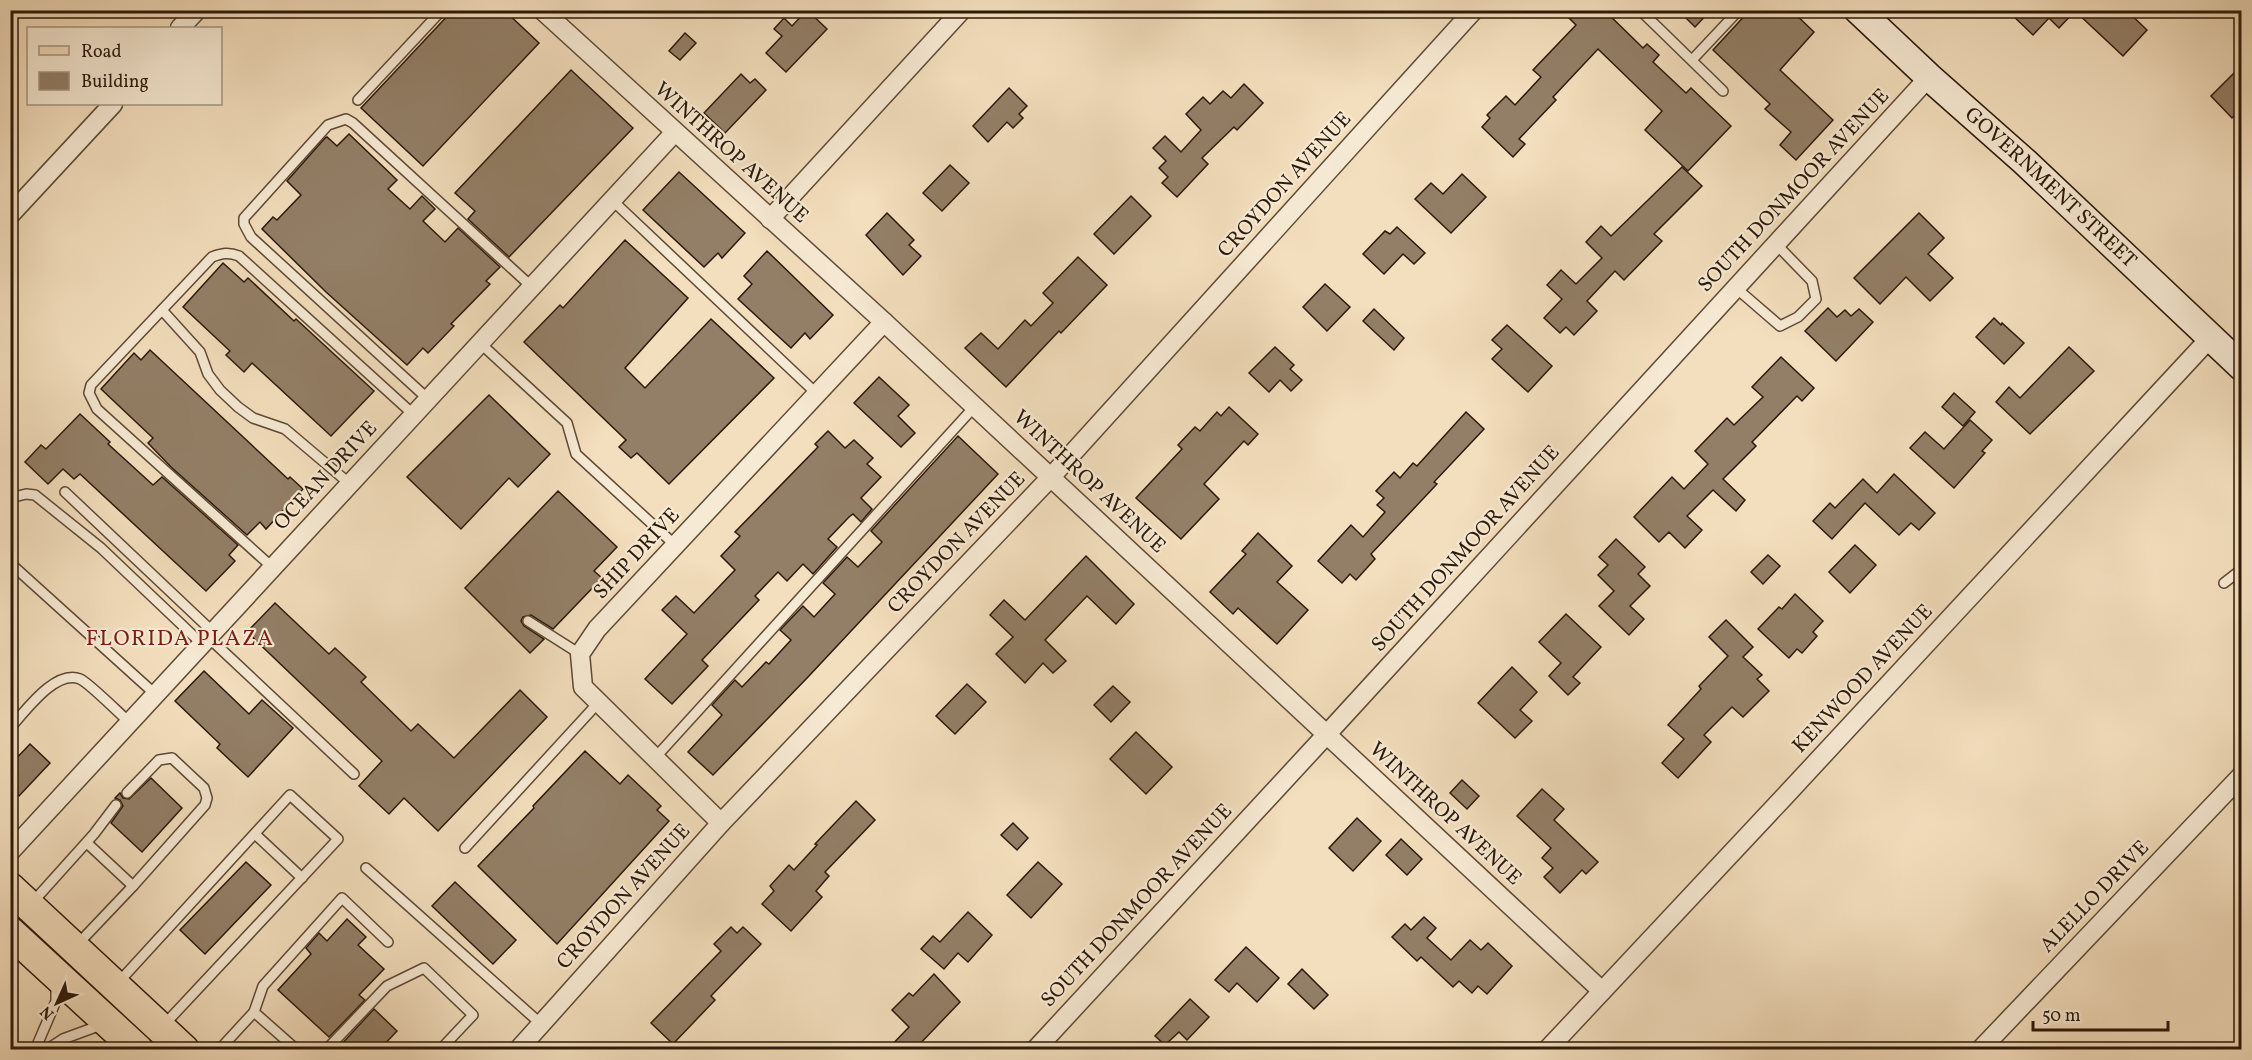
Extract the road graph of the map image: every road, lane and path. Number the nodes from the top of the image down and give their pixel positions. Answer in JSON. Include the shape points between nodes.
{"nodes":[{"id":1,"x":196,"y":10,"type":"edge"},
{"id":2,"x":442,"y":10,"type":"edge"},
{"id":3,"x":542,"y":10,"type":"edge"},
{"id":4,"x":962,"y":10,"type":"edge"},
{"id":5,"x":1474,"y":10,"type":"edge"},
{"id":6,"x":1640,"y":10,"type":"edge"},
{"id":7,"x":1739,"y":10,"type":"edge"},
{"id":8,"x":1865,"y":13,"type":"edge"},
{"id":9,"x":181,"y":27,"type":"edge"},
{"id":10,"x":1692,"y":60,"type":"junction"},
{"id":11,"x":1929,"y":77,"type":"junction"},
{"id":12,"x":1723,"y":91,"type":"dead end"},
{"id":13,"x":358,"y":100,"type":"dead end"},
{"id":14,"x":112,"y":105,"type":"edge"},
{"id":15,"x":675,"y":132,"type":"junction"},
{"id":16,"x":612,"y":201,"type":"junction"},
{"id":17,"x":10,"y":215,"type":"edge"},
{"id":18,"x":770,"y":219,"type":"junction"},
{"id":19,"x":1776,"y":244,"type":"junction"},
{"id":20,"x":532,"y":286,"type":"junction"},
{"id":21,"x":1736,"y":288,"type":"junction"},
{"id":22,"x":162,"y":310,"type":"junction"},
{"id":23,"x":884,"y":322,"type":"junction"},
{"id":24,"x":2210,"y":338,"type":"junction"},
{"id":25,"x":480,"y":343,"type":"junction"},
{"id":26,"x":2241,"y":367,"type":"edge"},
{"id":27,"x":817,"y":394,"type":"junction"},
{"id":28,"x":428,"y":399,"type":"junction"},
{"id":29,"x":975,"y":406,"type":"junction"},
{"id":30,"x":414,"y":415,"type":"junction"},
{"id":31,"x":1051,"y":477,"type":"junction"},
{"id":32,"x":350,"y":484,"type":"junction"},
{"id":33,"x":65,"y":492,"type":"dead end"},
{"id":34,"x":10,"y":498,"type":"edge"},
{"id":35,"x":675,"y":545,"type":"junction"},
{"id":36,"x":10,"y":563,"type":"edge"},
{"id":37,"x":272,"y":567,"type":"junction"},
{"id":38,"x":2241,"y":569,"type":"edge"},
{"id":39,"x":2224,"y":584,"type":"dead end"},
{"id":40,"x":528,"y":621,"type":"dead end"},
{"id":41,"x":208,"y":637,"type":"junction"},
{"id":42,"x":580,"y":654,"type":"junction"},
{"id":43,"x":155,"y":694,"type":"junction"},
{"id":44,"x":598,"y":703,"type":"junction"},
{"id":45,"x":129,"y":722,"type":"junction"},
{"id":46,"x":10,"y":728,"type":"edge"},
{"id":47,"x":1327,"y":734,"type":"junction"},
{"id":48,"x":654,"y":759,"type":"junction"},
{"id":49,"x":354,"y":774,"type":"dead end"},
{"id":50,"x":2241,"y":775,"type":"edge"},
{"id":51,"x":128,"y":793,"type":"dead end"},
{"id":52,"x":116,"y":805,"type":"dead end"},
{"id":53,"x":721,"y":823,"type":"junction"},
{"id":54,"x":255,"y":834,"type":"junction"},
{"id":55,"x":87,"y":843,"type":"junction"},
{"id":56,"x":465,"y":849,"type":"dead end"},
{"id":57,"x":10,"y":852,"type":"edge"},
{"id":58,"x":366,"y":868,"type":"dead end"},
{"id":59,"x":302,"y":878,"type":"junction"},
{"id":60,"x":133,"y":886,"type":"junction"},
{"id":61,"x":20,"y":897,"type":"edge"},
{"id":62,"x":10,"y":932,"type":"edge"},
{"id":63,"x":388,"y":942,"type":"dead end"},
{"id":64,"x":74,"y":948,"type":"junction"},
{"id":65,"x":56,"y":974,"type":"junction"},
{"id":66,"x":115,"y":986,"type":"junction"},
{"id":67,"x":1602,"y":991,"type":"junction"},
{"id":68,"x":254,"y":1012,"type":"junction"},
{"id":69,"x":109,"y":1023,"type":"junction"},
{"id":70,"x":541,"y":1024,"type":"junction"},
{"id":71,"x":161,"y":1028,"type":"junction"},
{"id":72,"x":35,"y":1050,"type":"edge"},
{"id":73,"x":46,"y":1050,"type":"edge"},
{"id":74,"x":138,"y":1050,"type":"edge"},
{"id":75,"x":184,"y":1050,"type":"edge"},
{"id":76,"x":219,"y":1050,"type":"edge"},
{"id":77,"x":297,"y":1050,"type":"edge"},
{"id":78,"x":326,"y":1050,"type":"edge"},
{"id":79,"x":440,"y":1050,"type":"edge"},
{"id":80,"x":518,"y":1050,"type":"edge"},
{"id":81,"x":1035,"y":1050,"type":"edge"},
{"id":82,"x":1547,"y":1050,"type":"edge"},
{"id":83,"x":1980,"y":1050,"type":"edge"}],
"edges":[{"from":1,"to":9,"type":"street"},
{"from":2,"to":13,"type":"lane"},
{"from":3,"to":15,"type":"street","name":"WINTHROP AVENUE"},
{"from":4,"to":18,"type":"street"},
{"from":5,"to":31,"type":"street","name":"CROYDON AVENUE"},
{"from":6,"to":10,"type":"lane"},
{"from":7,"to":10,"type":"lane"},
{"from":8,"to":11,"type":"main road","name":"GOVERNMENT STREET"},
{"from":10,"to":12,"type":"lane"},
{"from":11,"to":19,"type":"street","name":"SOUTH DONMOOR AVENUE"},
{"from":11,"to":24,"type":"main road","name":"GOVERNMENT STREET","via":[[2025,162]]},
{"from":14,"to":17,"type":"street"},
{"from":15,"to":16,"type":"street","name":"OCEAN DRIVE"},
{"from":15,"to":18,"type":"street","name":"WINTHROP AVENUE"},
{"from":16,"to":20,"type":"street","name":"OCEAN DRIVE"},
{"from":16,"to":27,"type":"lane"},
{"from":18,"to":23,"type":"street","name":"WINTHROP AVENUE"},
{"from":19,"to":21,"type":"street","name":"SOUTH DONMOOR AVENUE"},
{"from":19,"to":21,"type":"lane","via":[[1812,281],[1816,299],[1798,317],[1780,326]]},
{"from":20,"to":25,"type":"street","name":"OCEAN DRIVE"},
{"from":20,"to":28,"type":"lane","via":[[353,123],[346,119],[328,125],[244,218],[244,224],[251,237]]},
{"from":21,"to":47,"type":"street","name":"SOUTH DONMOOR AVENUE"},
{"from":22,"to":30,"type":"lane","via":[[212,257],[223,253],[239,256]]},
{"from":22,"to":32,"type":"lane","via":[[200,352],[208,374],[238,407],[253,418],[285,429]]},
{"from":22,"to":37,"type":"lane","via":[[91,385],[92,401]]},
{"from":23,"to":27,"type":"street","name":"SHIP DRIVE"},
{"from":23,"to":29,"type":"street","name":"WINTHROP AVENUE"},
{"from":24,"to":26,"type":"main road","name":"GOVERNMENT STREET"},
{"from":24,"to":67,"type":"street","name":"KENWOOD AVENUE"},
{"from":25,"to":28,"type":"street","name":"OCEAN DRIVE"},
{"from":25,"to":35,"type":"lane","via":[[567,423],[576,454]]},
{"from":27,"to":35,"type":"street","name":"SHIP DRIVE"},
{"from":28,"to":30,"type":"street","name":"OCEAN DRIVE"},
{"from":29,"to":31,"type":"street","name":"WINTHROP AVENUE"},
{"from":29,"to":48,"type":"lane"},
{"from":30,"to":32,"type":"street","name":"OCEAN DRIVE"},
{"from":31,"to":47,"type":"street","name":"WINTHROP AVENUE"},
{"from":31,"to":53,"type":"street","name":"CROYDON AVENUE"},
{"from":32,"to":37,"type":"street","name":"OCEAN DRIVE"},
{"from":33,"to":41,"type":"lane"},
{"from":34,"to":41,"type":"lane","via":[[35,495]]},
{"from":35,"to":42,"type":"street","name":"SHIP DRIVE","via":[[597,629]]},
{"from":36,"to":43,"type":"lane"},
{"from":37,"to":41,"type":"street","name":"OCEAN DRIVE"},
{"from":38,"to":39,"type":"lane"},
{"from":40,"to":42,"type":"lane"},
{"from":41,"to":43,"type":"street","name":"OCEAN DRIVE"},
{"from":41,"to":49,"type":"lane"},
{"from":42,"to":44,"type":"street","via":[[583,687]]},
{"from":43,"to":45,"type":"street","name":"OCEAN DRIVE"},
{"from":44,"to":48,"type":"street"},
{"from":44,"to":56,"type":"lane"},
{"from":45,"to":46,"type":"lane","via":[[80,679],[69,677],[55,681]]},
{"from":45,"to":57,"type":"street","name":"OCEAN DRIVE"},
{"from":47,"to":67,"type":"street","name":"WINTHROP AVENUE"},
{"from":47,"to":81,"type":"street","name":"SOUTH DONMOOR AVENUE"},
{"from":48,"to":53,"type":"street"},
{"from":50,"to":83,"type":"street","name":"ALELLO DRIVE"},
{"from":51,"to":60,"type":"lane","via":[[159,760],[172,758],[204,788],[207,798]]},
{"from":52,"to":55,"type":"lane"},
{"from":53,"to":70,"type":"street","name":"CROYDON AVENUE"},
{"from":54,"to":59,"type":"lane"},
{"from":54,"to":59,"type":"lane","via":[[290,795],[338,839]]},
{"from":54,"to":66,"type":"lane"},
{"from":55,"to":60,"type":"lane"},
{"from":55,"to":61,"type":"lane"},
{"from":58,"to":70,"type":"lane"},
{"from":59,"to":71,"type":"lane"},
{"from":60,"to":64,"type":"lane"},
{"from":61,"to":64,"type":"main road"},
{"from":62,"to":65,"type":"main road"},
{"from":63,"to":68,"type":"lane","via":[[342,898],[263,986]]},
{"from":64,"to":66,"type":"main road"},
{"from":65,"to":69,"type":"main road"},
{"from":65,"to":72,"type":"lane","via":[[56,1001]]},
{"from":66,"to":71,"type":"main road"},
{"from":67,"to":82,"type":"street","name":"KENWOOD AVENUE"},
{"from":68,"to":76,"type":"lane"},
{"from":68,"to":77,"type":"lane"},
{"from":69,"to":73,"type":"lane","via":[[87,1028]]},
{"from":69,"to":74,"type":"main road"},
{"from":70,"to":80,"type":"street","name":"CROYDON AVENUE"},
{"from":71,"to":75,"type":"main road"},
{"from":78,"to":79,"type":"lane","via":[[387,986],[423,968],[473,1015]]}]}
